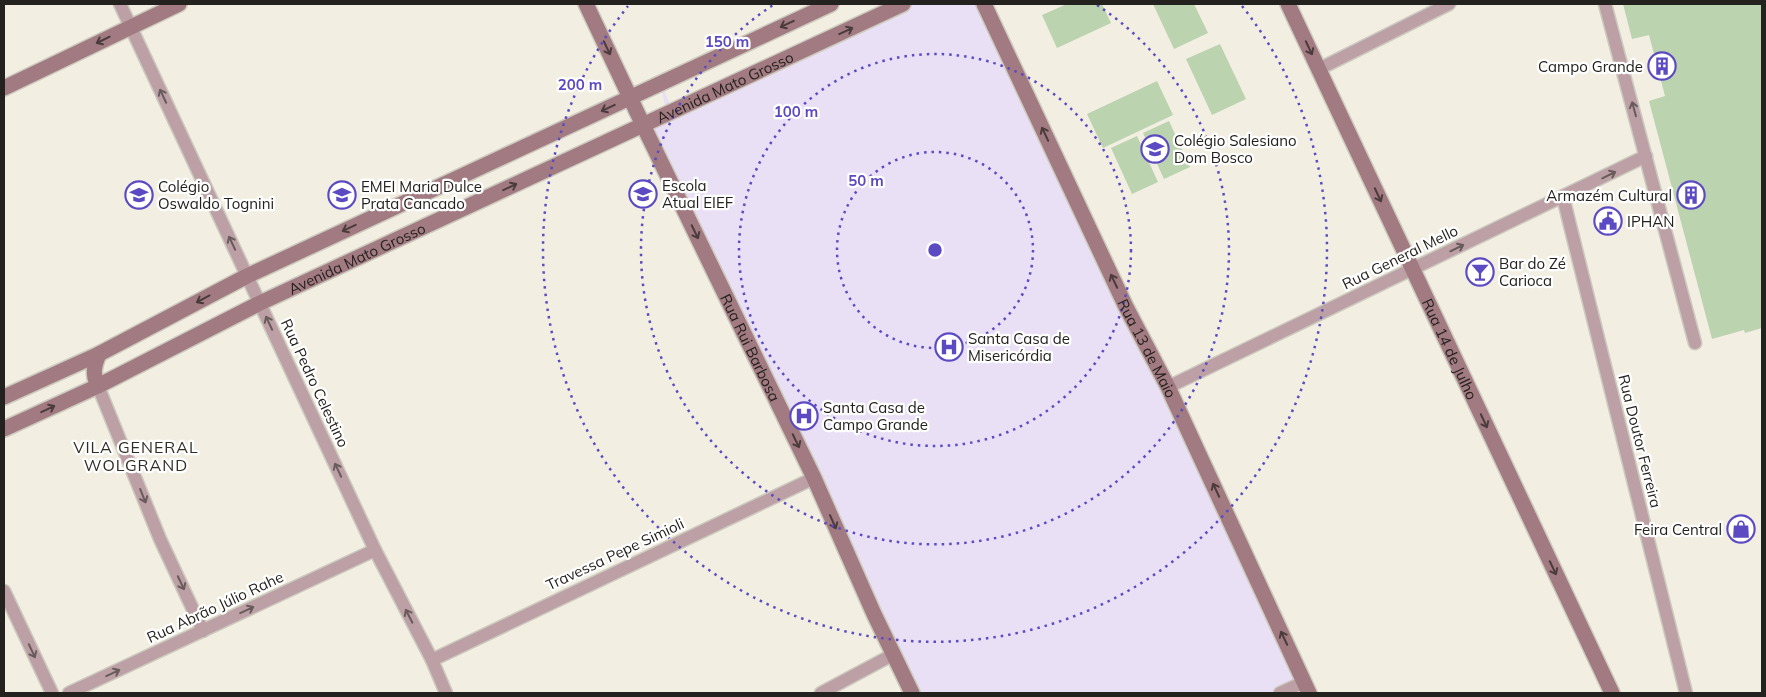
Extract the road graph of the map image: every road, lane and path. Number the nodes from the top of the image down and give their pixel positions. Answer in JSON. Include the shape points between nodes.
{"nodes":[{"id":1,"x":120,"y":4,"type":"edge"},
{"id":2,"x":179,"y":4,"type":"edge"},
{"id":3,"x":586,"y":4,"type":"edge"},
{"id":4,"x":831,"y":4,"type":"edge"},
{"id":5,"x":903,"y":4,"type":"edge"},
{"id":6,"x":984,"y":4,"type":"edge"},
{"id":7,"x":1288,"y":4,"type":"edge"},
{"id":8,"x":1449,"y":4,"type":"edge"},
{"id":9,"x":1605,"y":4,"type":"edge"},
{"id":10,"x":131,"y":26,"type":"junction"},
{"id":11,"x":1319,"y":69,"type":"junction"},
{"id":12,"x":4,"y":88,"type":"edge"},
{"id":13,"x":630,"y":98,"type":"junction"},
{"id":14,"x":643,"y":125,"type":"junction"},
{"id":15,"x":1646,"y":156,"type":"junction"},
{"id":16,"x":1563,"y":197,"type":"junction"},
{"id":17,"x":1413,"y":269,"type":"junction"},
{"id":18,"x":248,"y":276,"type":"junction"},
{"id":19,"x":260,"y":303,"type":"junction"},
{"id":20,"x":1695,"y":343,"type":"dead end"},
{"id":21,"x":99,"y":354,"type":"junction"},
{"id":22,"x":98,"y":386,"type":"junction"},
{"id":23,"x":1168,"y":387,"type":"junction"},
{"id":24,"x":4,"y":397,"type":"edge"},
{"id":25,"x":4,"y":430,"type":"edge"},
{"id":26,"x":814,"y":478,"type":"junction"},
{"id":27,"x":375,"y":550,"type":"junction"},
{"id":28,"x":4,"y":591,"type":"edge"},
{"id":29,"x":203,"y":631,"type":"junction"},
{"id":30,"x":894,"y":654,"type":"junction"},
{"id":31,"x":432,"y":660,"type":"junction"},
{"id":32,"x":1307,"y":688,"type":"edge"},
{"id":33,"x":52,"y":693,"type":"edge"},
{"id":34,"x":69,"y":693,"type":"edge"},
{"id":35,"x":446,"y":693,"type":"edge"},
{"id":36,"x":821,"y":693,"type":"edge"},
{"id":37,"x":912,"y":693,"type":"edge"},
{"id":38,"x":1280,"y":693,"type":"edge"},
{"id":39,"x":1612,"y":693,"type":"edge"},
{"id":40,"x":1686,"y":693,"type":"edge"}],
"edges":[{"from":1,"to":10,"type":"street","name":"Rua Pedro Celestino"},
{"from":2,"to":10,"type":"street"},
{"from":3,"to":13,"type":"street","name":"Rua Rui Barbosa","one_way":true},
{"from":4,"to":13,"type":"street","name":"Avenida Mato Grosso","one_way":true},
{"from":14,"to":5,"type":"street","name":"Avenida Mato Grosso","one_way":true},
{"from":23,"to":6,"type":"street","name":"Rua 13 de Maio","one_way":true,"via":[[1126,307]]},
{"from":7,"to":11,"type":"street","name":"Rua 14 de Julho","one_way":true},
{"from":8,"to":11,"type":"street"},
{"from":15,"to":9,"type":"street","one_way":true},
{"from":10,"to":12,"type":"street","one_way":true},
{"from":18,"to":10,"type":"street","name":"Rua Pedro Celestino","one_way":true},
{"from":11,"to":17,"type":"street","name":"Rua 14 de Julho","one_way":true},
{"from":13,"to":14,"type":"street","name":"Rua Rui Barbosa"},
{"from":13,"to":18,"type":"street","name":"Avenida Mato Grosso","one_way":true},
{"from":19,"to":14,"type":"street","name":"Avenida Mato Grosso","one_way":true},
{"from":14,"to":26,"type":"street","name":"Rua Rui Barbosa","one_way":true},
{"from":16,"to":15,"type":"street","name":"Rua General Mello","one_way":true},
{"from":15,"to":20,"type":"street"},
{"from":17,"to":16,"type":"street","name":"Rua General Mello","one_way":true},
{"from":16,"to":40,"type":"street","name":"Rua Doutor Ferreira"},
{"from":17,"to":23,"type":"street","name":"Rua General Mello"},
{"from":17,"to":39,"type":"street","name":"Rua 14 de Julho","one_way":true},
{"from":18,"to":19,"type":"street","name":"Rua Pedro Celestino"},
{"from":18,"to":21,"type":"street","name":"Avenida Mato Grosso","one_way":true},
{"from":19,"to":22,"type":"street","name":"Avenida Mato Grosso"},
{"from":27,"to":19,"type":"street","name":"Rua Pedro Celestino","one_way":true},
{"from":21,"to":22,"type":"street","via":[[93,374]]},
{"from":21,"to":24,"type":"street","name":"Avenida Mato Grosso"},
{"from":25,"to":22,"type":"street","name":"Avenida Mato Grosso","one_way":true},
{"from":22,"to":29,"type":"street","one_way":true,"via":[[160,539]]},
{"from":32,"to":23,"type":"street","name":"Rua 13 de Maio","one_way":true},
{"from":26,"to":30,"type":"street","name":"Rua Rui Barbosa","one_way":true},
{"from":26,"to":31,"type":"street","name":"Travessa Pepe Simioli"},
{"from":29,"to":27,"type":"street","name":"Rua Abrão Júlio Rahe","one_way":true},
{"from":31,"to":27,"type":"street","name":"Rua Pedro Celestino","one_way":true},
{"from":28,"to":33,"type":"street","one_way":true},
{"from":34,"to":29,"type":"street","name":"Rua Abrão Júlio Rahe","one_way":true},
{"from":30,"to":36,"type":"street"},
{"from":30,"to":37,"type":"street","name":"Rua Rui Barbosa"},
{"from":31,"to":35,"type":"street","name":"Rua Pedro Celestino"},
{"from":32,"to":38,"type":"street"}]}
